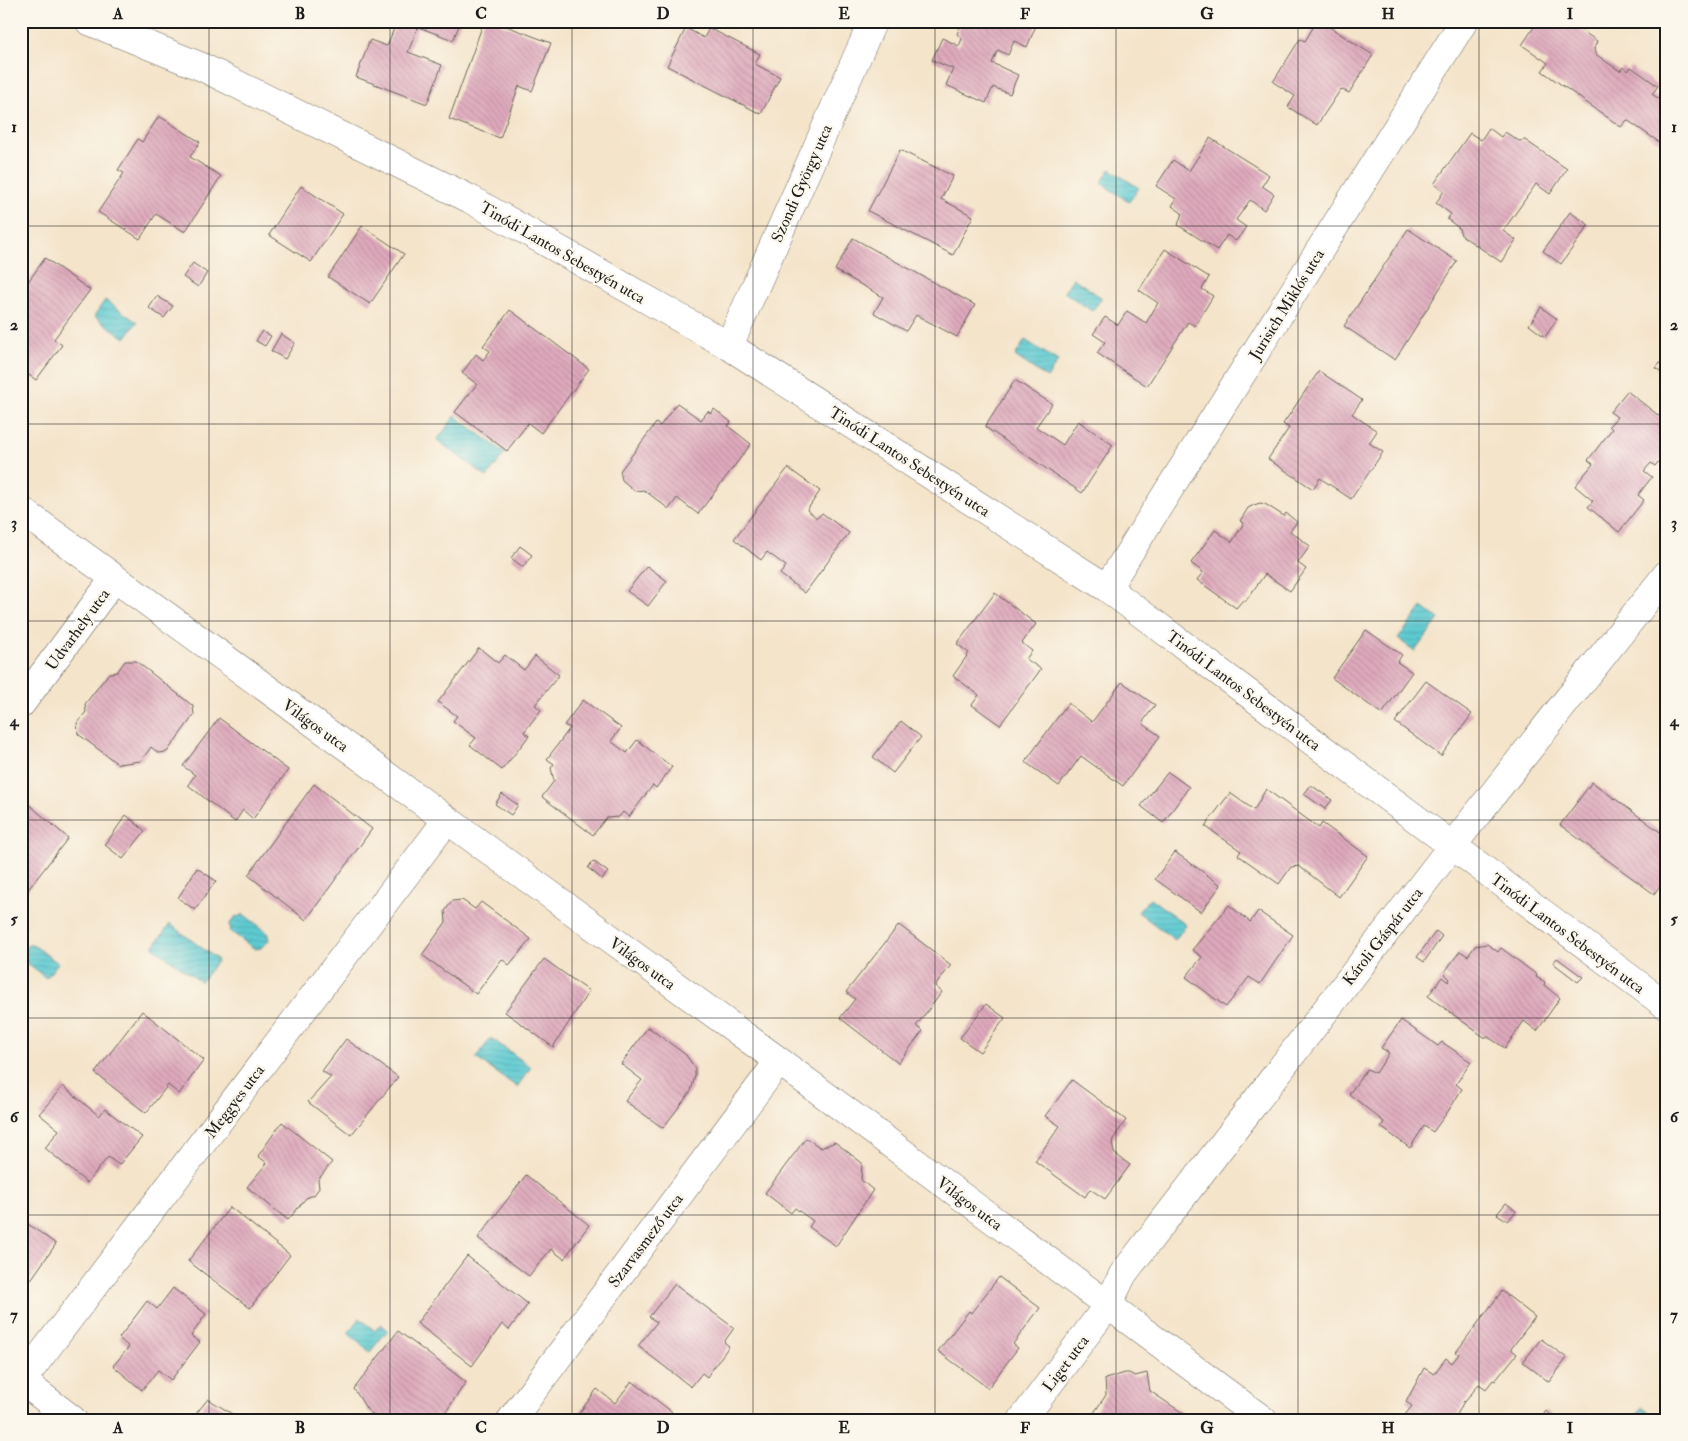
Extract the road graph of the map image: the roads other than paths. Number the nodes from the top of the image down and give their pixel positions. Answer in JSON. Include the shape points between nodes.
{"nodes":[{"id":1,"x":89,"y":21,"type":"edge"},
{"id":2,"x":873,"y":21,"type":"edge"},
{"id":3,"x":1464,"y":21,"type":"edge"},
{"id":4,"x":729,"y":346,"type":"junction"},
{"id":5,"x":21,"y":510,"type":"edge"},
{"id":6,"x":1667,"y":574,"type":"edge"},
{"id":7,"x":114,"y":578,"type":"junction"},
{"id":8,"x":1107,"y":588,"type":"junction"},
{"id":9,"x":21,"y":704,"type":"edge"},
{"id":10,"x":447,"y":820,"type":"junction"},
{"id":11,"x":1452,"y":846,"type":"junction"},
{"id":12,"x":1667,"y":1006,"type":"edge"},
{"id":13,"x":779,"y":1061,"type":"junction"},
{"id":14,"x":1108,"y":1305,"type":"junction"},
{"id":15,"x":22,"y":1381,"type":"edge"},
{"id":16,"x":72,"y":1420,"type":"edge"},
{"id":17,"x":511,"y":1420,"type":"edge"},
{"id":18,"x":1022,"y":1420,"type":"edge"},
{"id":19,"x":1263,"y":1420,"type":"edge"}],
"edges":[{"from":1,"to":4,"type":"street","name":"Tinódi Lantos Sebestyén utca","via":[[202,67],[470,199]]},
{"from":2,"to":4,"type":"street","name":"Szondi György utca"},
{"from":3,"to":8,"type":"street","name":"Jurisich Miklós utca"},
{"from":4,"to":8,"type":"street","name":"Tinódi Lantos Sebestyén utca"},
{"from":5,"to":7,"type":"street","name":"Világos utca"},
{"from":6,"to":11,"type":"street","name":"Károli Gáspár utca"},
{"from":7,"to":9,"type":"street","name":"Udvarhely utca"},
{"from":7,"to":10,"type":"street","name":"Világos utca"},
{"from":8,"to":11,"type":"street","name":"Tinódi Lantos Sebestyén utca"},
{"from":10,"to":13,"type":"street","name":"Világos utca"},
{"from":10,"to":15,"type":"street","name":"Meggyes utca"},
{"from":11,"to":12,"type":"street","name":"Tinódi Lantos Sebestyén utca"},
{"from":11,"to":14,"type":"street","name":"Károli Gáspár utca","via":[[1123,1274]]},
{"from":13,"to":14,"type":"street","name":"Világos utca"},
{"from":13,"to":17,"type":"street","name":"Szarvasmező utca"},
{"from":14,"to":18,"type":"street","name":"Liget utca"},
{"from":14,"to":19,"type":"street","name":"Világos utca"},
{"from":15,"to":16,"type":"street"}]}
